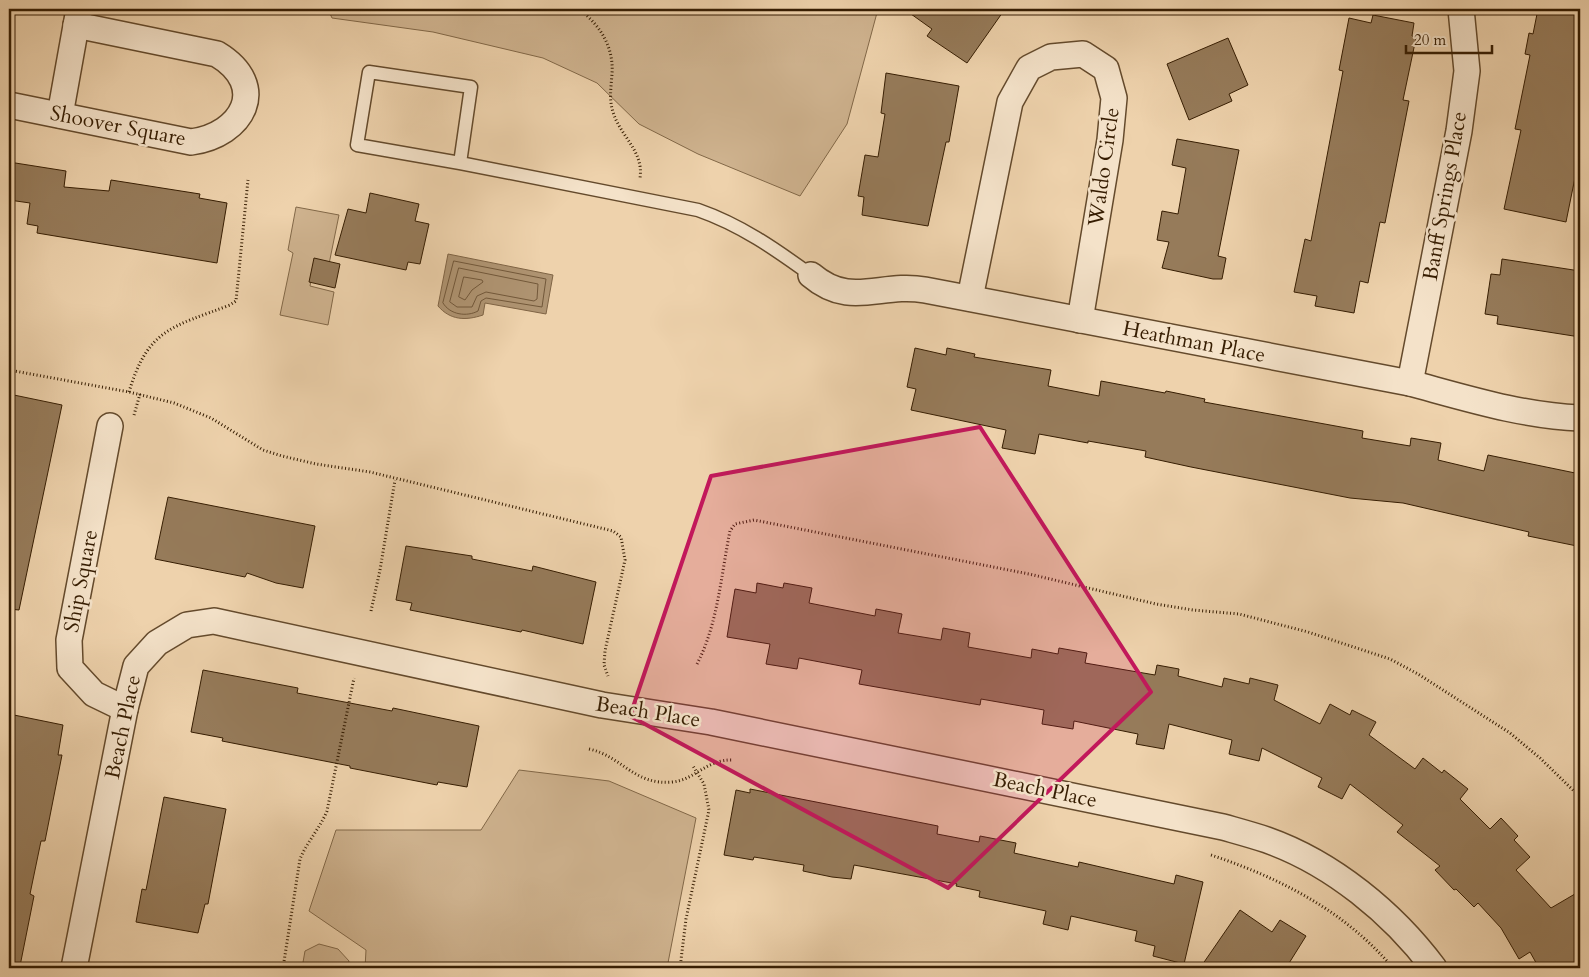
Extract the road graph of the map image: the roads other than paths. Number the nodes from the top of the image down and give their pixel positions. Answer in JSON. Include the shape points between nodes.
{"nodes":[{"id":1,"x":1461,"y":9,"type":"edge"},
{"id":2,"x":78,"y":17,"type":"edge"},
{"id":3,"x":9,"y":105,"type":"edge"},
{"id":4,"x":60,"y":115,"type":"junction"},
{"id":5,"x":460,"y":163,"type":"junction"},
{"id":6,"x":811,"y":275,"type":"joint"},
{"id":7,"x":970,"y":298,"type":"junction"},
{"id":8,"x":1080,"y":320,"type":"junction"},
{"id":9,"x":1410,"y":383,"type":"junction"},
{"id":10,"x":1580,"y":418,"type":"edge"},
{"id":11,"x":110,"y":426,"type":"dead end"},
{"id":12,"x":125,"y":709,"type":"junction"},
{"id":13,"x":74,"y":968,"type":"edge"},
{"id":14,"x":1434,"y":968,"type":"edge"}],
"edges":[{"from":1,"to":9,"type":"street","name":"Banff Springs Place","via":[[1466,80]]},
{"from":2,"to":4,"type":"street"},
{"from":2,"to":4,"type":"street","name":"Shoover Square","via":[[217,54],[240,72],[246,85],[245,98],[234,123],[221,134],[190,142]]},
{"from":3,"to":4,"type":"street","name":"Shoover Square"},
{"from":5,"to":5,"type":"lane","via":[[357,145],[369,72],[471,87]]},
{"from":5,"to":6,"type":"lane","via":[[698,210],[724,219],[768,244]]},
{"from":6,"to":7,"type":"street","name":"Heathman Place","via":[[831,290],[847,294],[910,287]]},
{"from":7,"to":8,"type":"street","name":"Heathman Place"},
{"from":7,"to":8,"type":"street","name":"Waldo Circle","via":[[1010,102],[1029,68],[1051,56],[1082,54],[1106,69],[1114,98]]},
{"from":8,"to":9,"type":"street","name":"Heathman Place"},
{"from":9,"to":10,"type":"street","name":"Heathman Place","via":[[1557,417]]},
{"from":11,"to":12,"type":"street","name":"Ship Square","via":[[69,640],[70,668],[94,694]]},
{"from":12,"to":13,"type":"street","name":"Beach Place"},
{"from":12,"to":14,"type":"street","name":"Beach Place","via":[[136,666],[157,643],[187,624],[214,621],[602,705],[711,722],[1223,827],[1268,840],[1340,878],[1378,907]]}]}
